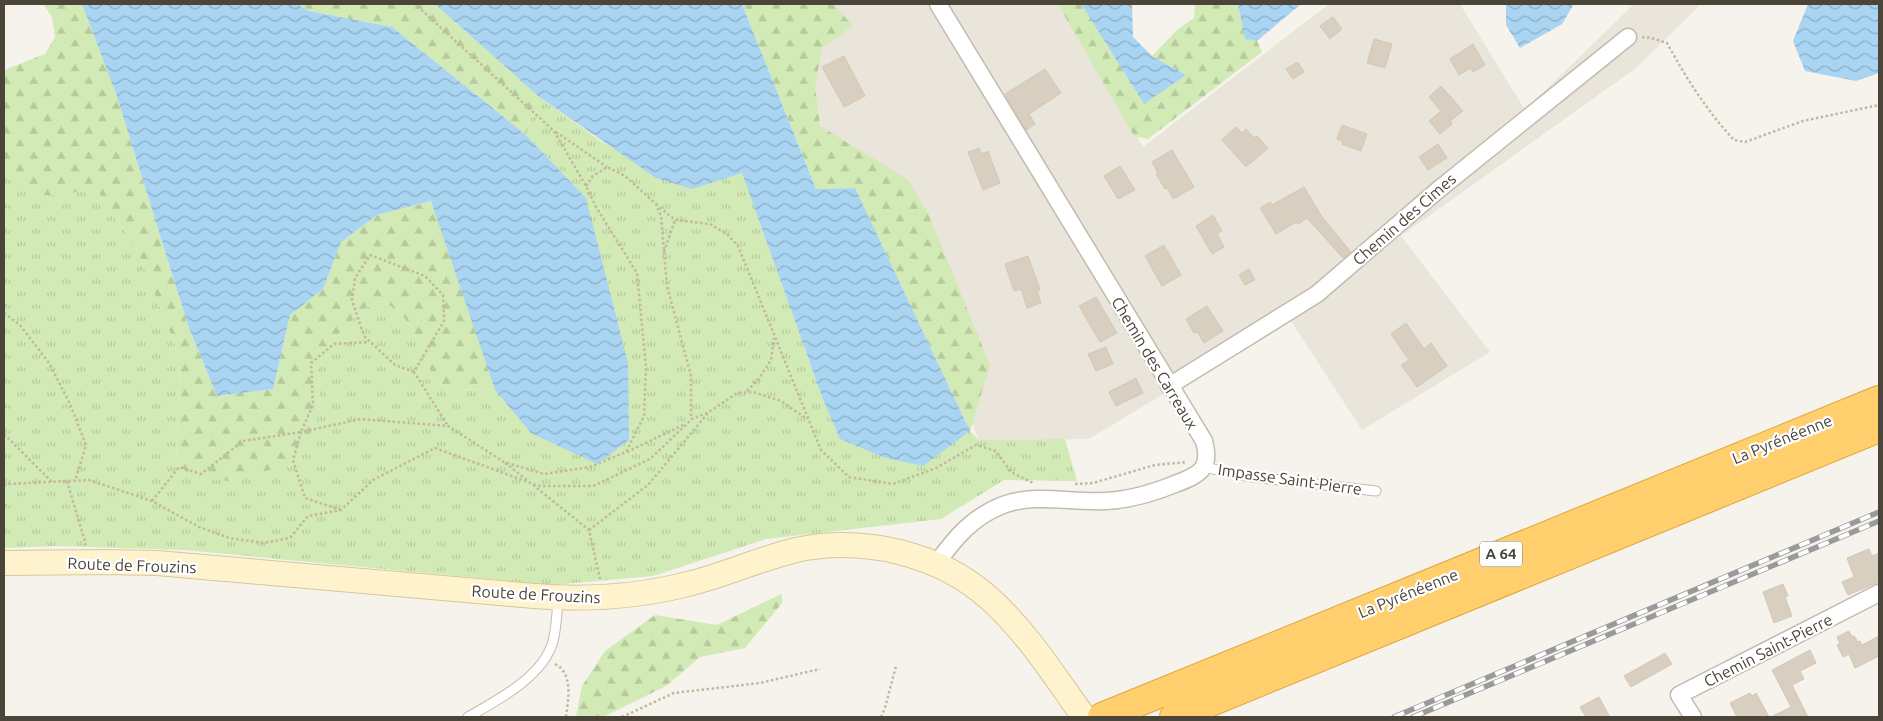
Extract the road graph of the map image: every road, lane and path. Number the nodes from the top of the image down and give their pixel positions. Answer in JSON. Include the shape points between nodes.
{"nodes":[{"id":1,"x":415,"y":4,"type":"edge"},
{"id":2,"x":938,"y":4,"type":"edge"},
{"id":3,"x":1628,"y":37,"type":"joint"},
{"id":4,"x":1879,"y":105,"type":"edge"},
{"id":5,"x":554,"y":131,"type":"junction"},
{"id":6,"x":607,"y":167,"type":"junction"},
{"id":7,"x":586,"y":186,"type":"junction"},
{"id":8,"x":656,"y":204,"type":"junction"},
{"id":9,"x":675,"y":220,"type":"junction"},
{"id":10,"x":664,"y":254,"type":"junction"},
{"id":11,"x":4,"y":313,"type":"edge"},
{"id":12,"x":774,"y":337,"type":"junction"},
{"id":13,"x":370,"y":342,"type":"junction"},
{"id":14,"x":414,"y":372,"type":"junction"},
{"id":15,"x":1169,"y":386,"type":"junction"},
{"id":16,"x":746,"y":392,"type":"junction"},
{"id":17,"x":1879,"y":400,"type":"edge"},
{"id":18,"x":709,"y":412,"type":"junction"},
{"id":19,"x":807,"y":418,"type":"junction"},
{"id":20,"x":692,"y":419,"type":"junction"},
{"id":21,"x":448,"y":426,"type":"junction"},
{"id":22,"x":1879,"y":428,"type":"edge"},
{"id":23,"x":301,"y":432,"type":"junction"},
{"id":24,"x":4,"y":434,"type":"edge"},
{"id":25,"x":626,"y":452,"type":"junction"},
{"id":26,"x":504,"y":462,"type":"junction"},
{"id":27,"x":1197,"y":464,"type":"junction"},
{"id":28,"x":75,"y":481,"type":"junction"},
{"id":29,"x":53,"y":482,"type":"junction"},
{"id":30,"x":67,"y":482,"type":"junction"},
{"id":31,"x":529,"y":482,"type":"junction"},
{"id":32,"x":1074,"y":484,"type":"dead end"},
{"id":33,"x":1036,"y":485,"type":"dead end"},
{"id":34,"x":4,"y":486,"type":"edge"},
{"id":35,"x":1376,"y":491,"type":"dead end"},
{"id":36,"x":152,"y":502,"type":"junction"},
{"id":37,"x":341,"y":510,"type":"junction"},
{"id":38,"x":589,"y":530,"type":"junction"},
{"id":39,"x":93,"y":562,"type":"junction"},
{"id":40,"x":4,"y":563,"type":"edge"},
{"id":41,"x":936,"y":564,"type":"junction"},
{"id":42,"x":1879,"y":593,"type":"edge"},
{"id":43,"x":559,"y":598,"type":"junction"},
{"id":44,"x":603,"y":598,"type":"junction"},
{"id":45,"x":546,"y":659,"type":"junction"},
{"id":46,"x":896,"y":666,"type":"dead end"},
{"id":47,"x":820,"y":669,"type":"dead end"},
{"id":48,"x":468,"y":717,"type":"edge"},
{"id":49,"x":566,"y":717,"type":"edge"},
{"id":50,"x":622,"y":717,"type":"edge"},
{"id":51,"x":881,"y":717,"type":"edge"},
{"id":52,"x":1084,"y":717,"type":"edge"},
{"id":53,"x":1102,"y":717,"type":"edge"},
{"id":54,"x":1174,"y":717,"type":"edge"},
{"id":55,"x":1693,"y":717,"type":"edge"}],
"edges":[{"from":1,"to":5,"type":"path"},
{"from":2,"to":15,"type":"street","name":"Chemin des Carreaux"},
{"from":3,"to":4,"type":"path","via":[[1667,42],[1698,96],[1734,140],[1745,142],[1803,120]]},
{"from":3,"to":15,"type":"street","name":"Chemin des Cimes","via":[[1438,190],[1317,294]]},
{"from":5,"to":6,"type":"path"},
{"from":5,"to":7,"type":"path"},
{"from":6,"to":7,"type":"path"},
{"from":6,"to":8,"type":"path","via":[[625,176]]},
{"from":7,"to":25,"type":"path","via":[[637,273],[646,368],[644,416]]},
{"from":8,"to":9,"type":"path"},
{"from":8,"to":10,"type":"path","via":[[661,216]]},
{"from":9,"to":10,"type":"path"},
{"from":9,"to":12,"type":"path","via":[[710,224],[727,234],[738,246]]},
{"from":10,"to":20,"type":"path","via":[[667,286],[691,376]]},
{"from":11,"to":28,"type":"path","via":[[20,324],[49,363],[70,404],[86,445]]},
{"from":12,"to":16,"type":"path","via":[[772,360]]},
{"from":12,"to":19,"type":"path"},
{"from":13,"to":14,"type":"path","via":[[395,365]]},
{"from":13,"to":14,"type":"path","via":[[364,336],[352,300],[355,278],[370,255],[425,276],[444,295],[444,321]]},
{"from":13,"to":23,"type":"path","via":[[334,344],[311,363],[314,404]]},
{"from":14,"to":21,"type":"path"},
{"from":15,"to":27,"type":"street","name":"Chemin des Carreaux","via":[[1204,441],[1207,455]]},
{"from":16,"to":18,"type":"path","via":[[737,393]]},
{"from":16,"to":19,"type":"path","via":[[781,401]]},
{"from":17,"to":53,"type":"highway","name":"La Pyrénéenne","number":"A 64"},
{"from":18,"to":20,"type":"path"},
{"from":18,"to":38,"type":"path","via":[[648,485]]},
{"from":19,"to":33,"type":"path","via":[[821,450],[849,478],[893,484],[936,468],[976,445],[996,451],[1011,472]]},
{"from":20,"to":25,"type":"path"},
{"from":20,"to":31,"type":"path","via":[[650,459],[593,486],[539,486]]},
{"from":21,"to":23,"type":"path","via":[[361,419]]},
{"from":21,"to":26,"type":"path"},
{"from":22,"to":54,"type":"highway","name":"La Pyrénéenne","number":"A 64"},
{"from":23,"to":36,"type":"path","via":[[243,441],[201,474],[179,467]]},
{"from":23,"to":37,"type":"path","via":[[294,460],[305,498]]},
{"from":24,"to":29,"type":"path"},
{"from":25,"to":26,"type":"path","via":[[590,467],[544,474]]},
{"from":26,"to":31,"type":"path"},
{"from":27,"to":32,"type":"path","via":[[1155,465],[1093,484]]},
{"from":27,"to":35,"type":"lane","name":"Impasse Saint-Pierre","via":[[1245,476]]},
{"from":27,"to":41,"type":"street","via":[[1196,476],[1132,498],[1019,501],[1004,505],[966,527]]},
{"from":28,"to":30,"type":"path"},
{"from":28,"to":36,"type":"path","via":[[89,480]]},
{"from":29,"to":30,"type":"path"},
{"from":29,"to":34,"type":"path"},
{"from":30,"to":39,"type":"path"},
{"from":31,"to":37,"type":"path","via":[[435,448],[373,480]]},
{"from":31,"to":38,"type":"path"},
{"from":36,"to":37,"type":"path","via":[[229,538],[262,543],[290,538],[308,516]]},
{"from":38,"to":44,"type":"path"},
{"from":39,"to":40,"type":"main road","name":"Route de Frouzins"},
{"from":39,"to":43,"type":"main road","name":"Route de Frouzins","via":[[157,564]]},
{"from":41,"to":44,"type":"main road","name":"Route de Frouzins","via":[[884,548],[827,546],[779,555],[687,584]]},
{"from":41,"to":52,"type":"main road","name":"Route de Frouzins","via":[[966,580],[992,600],[1048,666]]},
{"from":42,"to":55,"type":"street","name":"Chemin Saint-Pierre","via":[[1679,695]]},
{"from":43,"to":44,"type":"main road","name":"Route de Frouzins"},
{"from":43,"to":45,"type":"lane","via":[[553,642]]},
{"from":45,"to":48,"type":"lane","via":[[527,678]]},
{"from":45,"to":49,"type":"path","via":[[561,667],[567,678]]},
{"from":46,"to":51,"type":"path"},
{"from":47,"to":50,"type":"path","via":[[760,683],[674,692]]}]}
